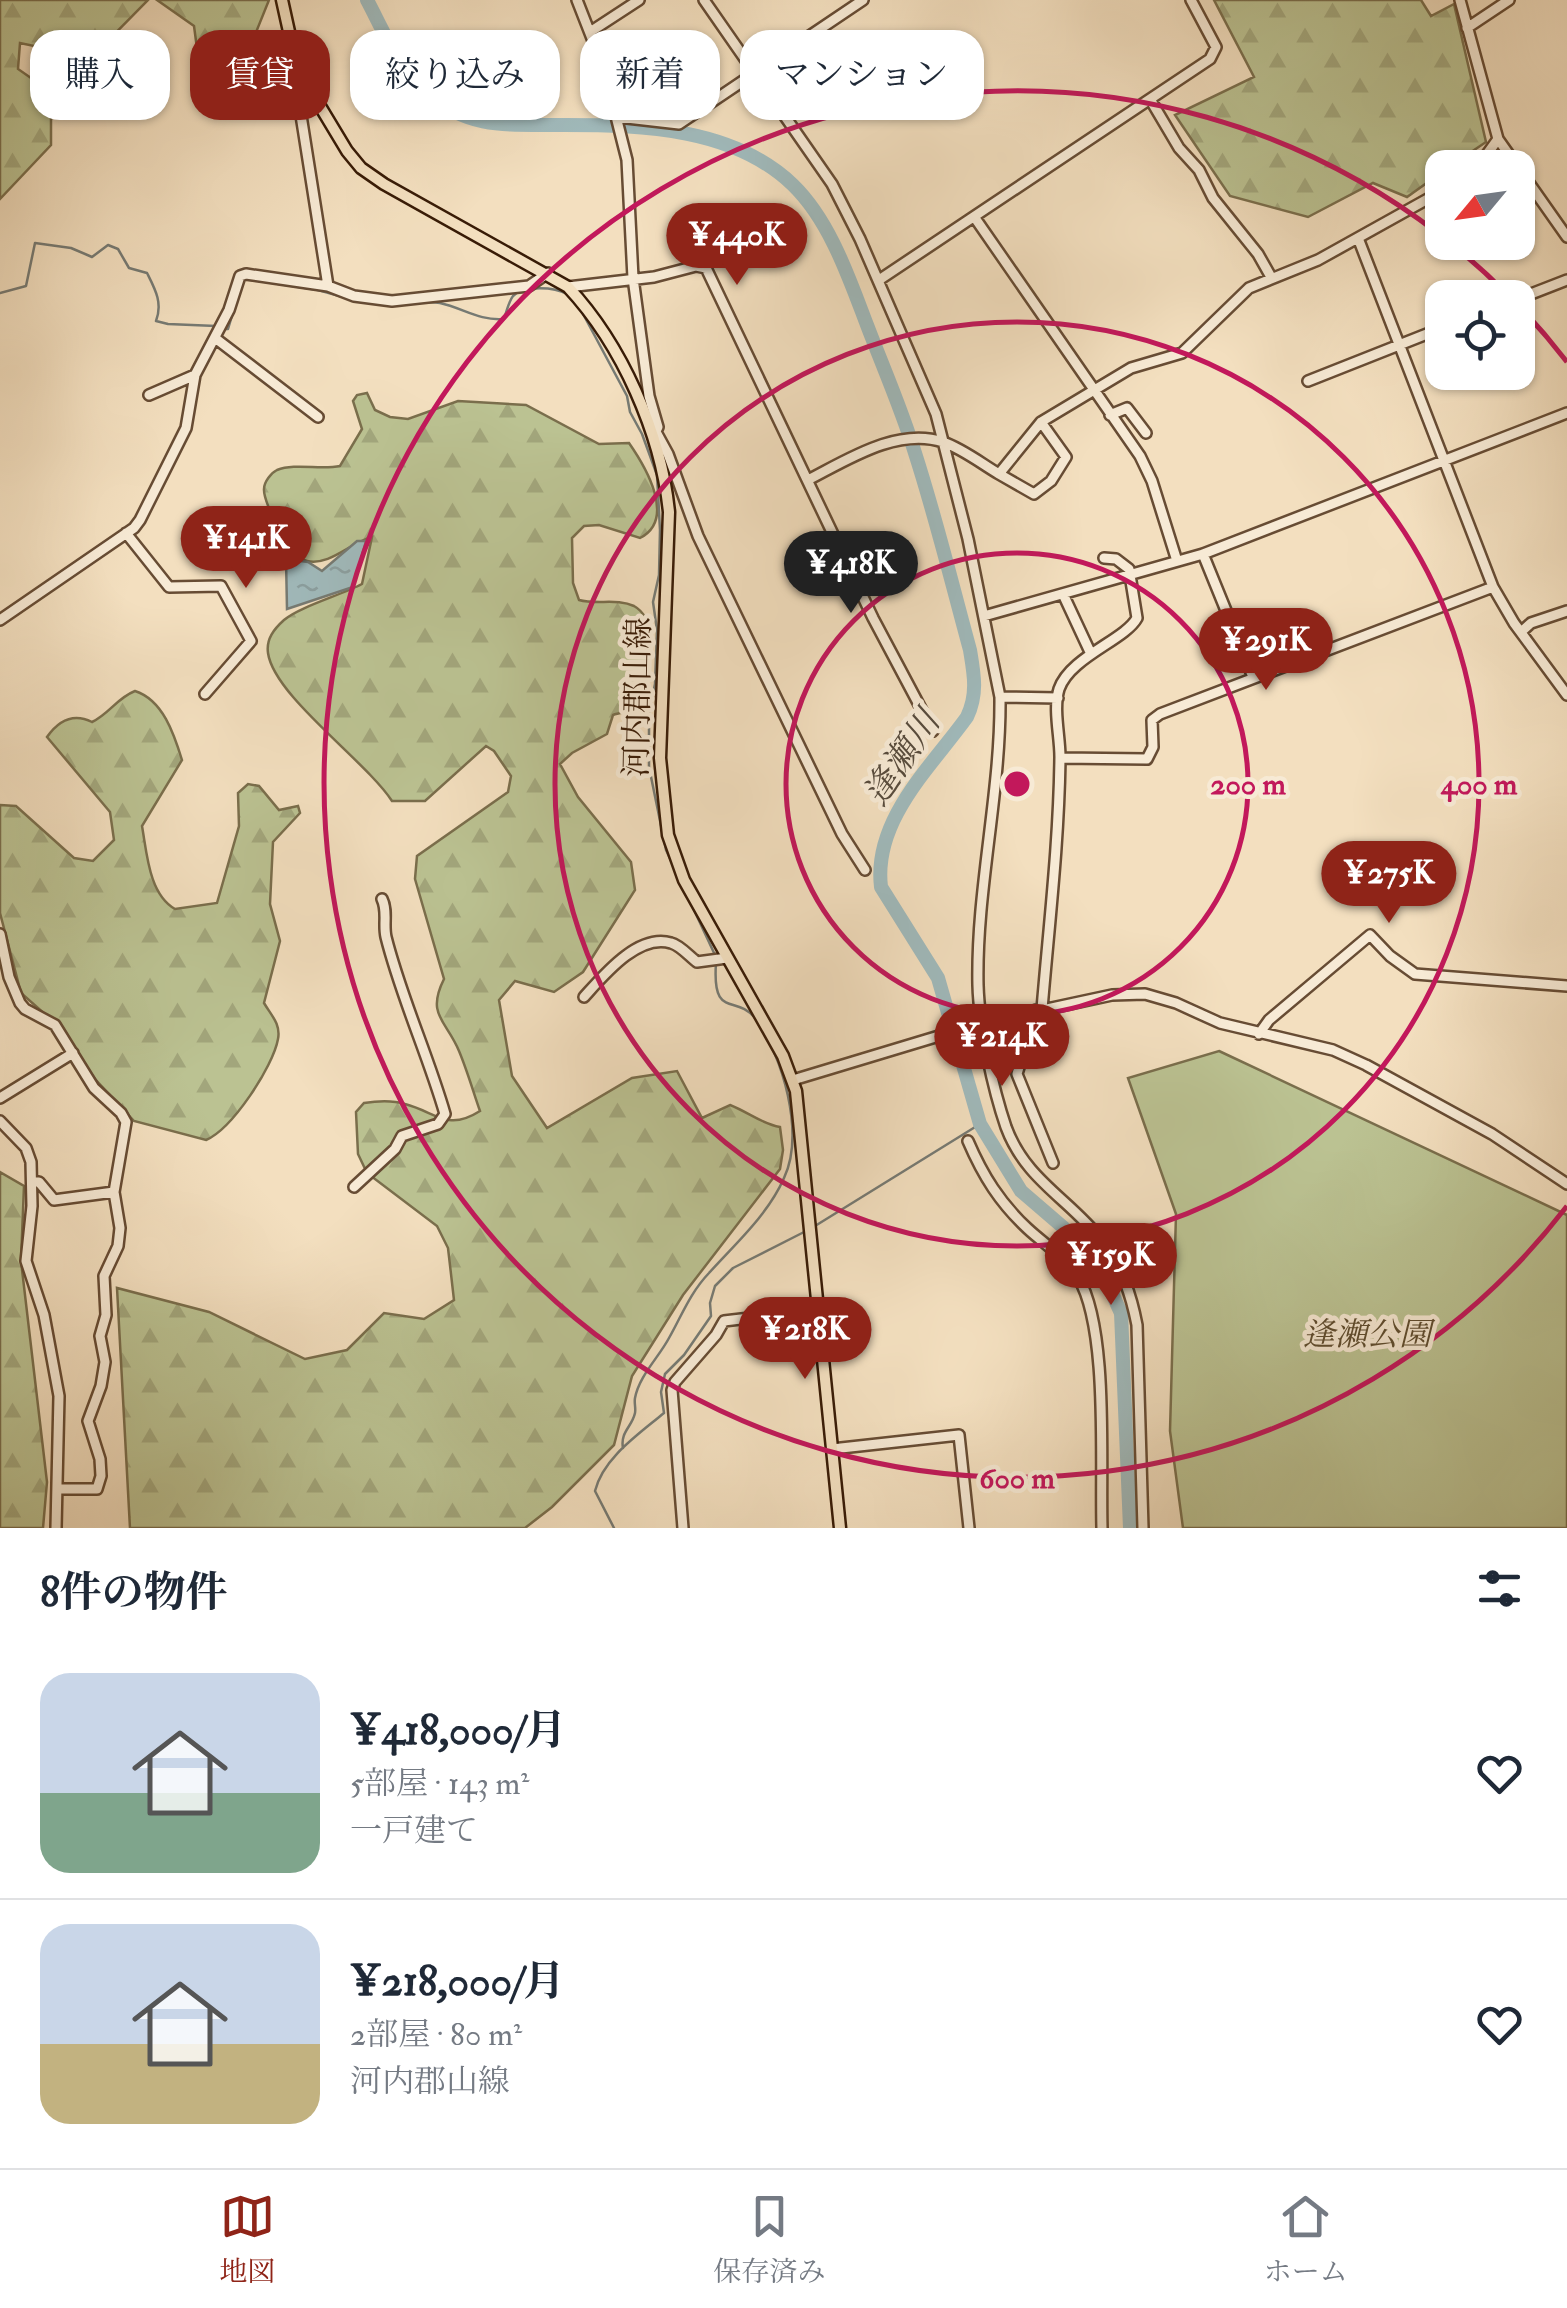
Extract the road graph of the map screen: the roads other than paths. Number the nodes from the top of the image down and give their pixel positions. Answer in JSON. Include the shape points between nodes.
{"nodes":[{"id":1,"x":282,"y":0,"type":"edge"},
{"id":2,"x":577,"y":0,"type":"edge"},
{"id":3,"x":640,"y":0,"type":"edge"},
{"id":4,"x":704,"y":0,"type":"edge"},
{"id":5,"x":863,"y":0,"type":"edge"},
{"id":6,"x":1192,"y":0,"type":"edge"},
{"id":7,"x":1460,"y":0,"type":"edge"},
{"id":8,"x":1509,"y":0,"type":"edge"},
{"id":9,"x":1467,"y":28,"type":"junction"},
{"id":10,"x":289,"y":30,"type":"edge"},
{"id":11,"x":589,"y":30,"type":"edge"},
{"id":12,"x":593,"y":30,"type":"edge"},
{"id":13,"x":819,"y":30,"type":"edge"},
{"id":14,"x":740,"y":52,"type":"edge"},
{"id":15,"x":1150,"y":99,"type":"junction"},
{"id":16,"x":301,"y":120,"type":"edge"},
{"id":17,"x":328,"y":120,"type":"edge"},
{"id":18,"x":619,"y":120,"type":"edge"},
{"id":19,"x":640,"y":120,"type":"edge"},
{"id":20,"x":684,"y":120,"type":"edge"},
{"id":21,"x":788,"y":120,"type":"edge"},
{"id":22,"x":1498,"y":139,"type":"junction"},
{"id":23,"x":1490,"y":150,"type":"edge"},
{"id":24,"x":1425,"y":201,"type":"edge"},
{"id":25,"x":975,"y":218,"type":"junction"},
{"id":26,"x":1567,"y":237,"type":"edge"},
{"id":27,"x":1358,"y":238,"type":"junction"},
{"id":28,"x":548,"y":274,"type":"junction"},
{"id":29,"x":1272,"y":277,"type":"junction"},
{"id":30,"x":633,"y":278,"type":"junction"},
{"id":31,"x":878,"y":280,"type":"junction"},
{"id":32,"x":1567,"y":280,"type":"edge"},
{"id":33,"x":328,"y":286,"type":"junction"},
{"id":34,"x":568,"y":287,"type":"junction"},
{"id":35,"x":1535,"y":292,"type":"edge"},
{"id":36,"x":1425,"y":334,"type":"edge"},
{"id":37,"x":215,"y":338,"type":"junction"},
{"id":38,"x":1398,"y":344,"type":"junction"},
{"id":39,"x":195,"y":375,"type":"junction"},
{"id":40,"x":1308,"y":381,"type":"dead end"},
{"id":41,"x":1094,"y":388,"type":"junction"},
{"id":42,"x":150,"y":394,"type":"dead end"},
{"id":43,"x":1567,"y":413,"type":"edge"},
{"id":44,"x":1110,"y":415,"type":"junction"},
{"id":45,"x":318,"y":416,"type":"dead end"},
{"id":46,"x":1041,"y":422,"type":"junction"},
{"id":47,"x":1146,"y":433,"type":"dead end"},
{"id":48,"x":654,"y":434,"type":"junction"},
{"id":49,"x":946,"y":443,"type":"junction"},
{"id":50,"x":1444,"y":461,"type":"junction"},
{"id":51,"x":999,"y":474,"type":"junction"},
{"id":52,"x":808,"y":480,"type":"junction"},
{"id":53,"x":126,"y":533,"type":"junction"},
{"id":54,"x":1203,"y":554,"type":"junction"},
{"id":55,"x":1104,"y":558,"type":"dead end"},
{"id":56,"x":1177,"y":561,"type":"junction"},
{"id":57,"x":1130,"y":574,"type":"junction"},
{"id":58,"x":1493,"y":587,"type":"junction"},
{"id":59,"x":1062,"y":594,"type":"junction"},
{"id":60,"x":1567,"y":611,"type":"edge"},
{"id":61,"x":984,"y":616,"type":"junction"},
{"id":62,"x":0,"y":620,"type":"edge"},
{"id":63,"x":1521,"y":632,"type":"junction"},
{"id":64,"x":1091,"y":654,"type":"junction"},
{"id":65,"x":1253,"y":677,"type":"junction"},
{"id":66,"x":205,"y":694,"type":"dead end"},
{"id":67,"x":1567,"y":695,"type":"edge"},
{"id":68,"x":1000,"y":698,"type":"junction"},
{"id":69,"x":1058,"y":698,"type":"junction"},
{"id":70,"x":933,"y":732,"type":"dead end"},
{"id":71,"x":1060,"y":758,"type":"junction"},
{"id":72,"x":865,"y":870,"type":"dead end"},
{"id":73,"x":382,"y":899,"type":"dead end"},
{"id":74,"x":0,"y":934,"type":"edge"},
{"id":75,"x":727,"y":958,"type":"junction"},
{"id":76,"x":1567,"y":986,"type":"edge"},
{"id":77,"x":584,"y":997,"type":"dead end"},
{"id":78,"x":1039,"y":1010,"type":"junction"},
{"id":79,"x":979,"y":1024,"type":"junction"},
{"id":80,"x":1260,"y":1034,"type":"junction"},
{"id":81,"x":73,"y":1052,"type":"junction"},
{"id":82,"x":793,"y":1080,"type":"junction"},
{"id":83,"x":0,"y":1098,"type":"edge"},
{"id":84,"x":0,"y":1121,"type":"edge"},
{"id":85,"x":968,"y":1141,"type":"dead end"},
{"id":86,"x":1053,"y":1163,"type":"dead end"},
{"id":87,"x":32,"y":1182,"type":"junction"},
{"id":88,"x":1567,"y":1184,"type":"edge"},
{"id":89,"x":354,"y":1187,"type":"dead end"},
{"id":90,"x":114,"y":1192,"type":"junction"},
{"id":91,"x":818,"y":1310,"type":"junction"},
{"id":92,"x":832,"y":1450,"type":"junction"},
{"id":93,"x":56,"y":1488,"type":"junction"},
{"id":94,"x":56,"y":1528,"type":"edge"},
{"id":95,"x":683,"y":1528,"type":"edge"},
{"id":96,"x":840,"y":1528,"type":"edge"},
{"id":97,"x":969,"y":1528,"type":"edge"},
{"id":98,"x":1102,"y":1528,"type":"edge"},
{"id":99,"x":1143,"y":1528,"type":"edge"}],
"edges":[{"from":1,"to":10,"type":"main road","name":"河内郡山線"},
{"from":2,"to":11,"type":"street"},
{"from":3,"to":12,"type":"street"},
{"from":4,"to":14,"type":"street"},
{"from":5,"to":13,"type":"street"},
{"from":6,"to":15,"type":"street","via":[[1216,50]]},
{"from":7,"to":9,"type":"street"},
{"from":8,"to":9,"type":"street"},
{"from":9,"to":22,"type":"street"},
{"from":15,"to":25,"type":"street"},
{"from":15,"to":29,"type":"street"},
{"from":16,"to":33,"type":"street"},
{"from":17,"to":28,"type":"main road","name":"河内郡山線","via":[[347,152],[384,184]]},
{"from":18,"to":30,"type":"street"},
{"from":19,"to":20,"type":"street"},
{"from":21,"to":31,"type":"street","via":[[832,184]]},
{"from":22,"to":23,"type":"street"},
{"from":22,"to":26,"type":"street"},
{"from":24,"to":27,"type":"street"},
{"from":25,"to":31,"type":"street"},
{"from":25,"to":41,"type":"street"},
{"from":27,"to":29,"type":"street"},
{"from":27,"to":38,"type":"street"},
{"from":28,"to":33,"type":"street","via":[[529,286],[392,301]]},
{"from":28,"to":34,"type":"main road","name":"河内郡山線"},
{"from":29,"to":41,"type":"street","via":[[1242,294],[1182,353]]},
{"from":30,"to":34,"type":"street"},
{"from":30,"to":48,"type":"street"},
{"from":30,"to":52,"type":"street","via":[[706,268]]},
{"from":31,"to":49,"type":"street"},
{"from":32,"to":35,"type":"street"},
{"from":33,"to":37,"type":"street","via":[[240,276]]},
{"from":34,"to":48,"type":"main road","name":"河内郡山線","via":[[592,312]]},
{"from":36,"to":38,"type":"street"},
{"from":37,"to":39,"type":"street"},
{"from":37,"to":45,"type":"street"},
{"from":38,"to":40,"type":"street"},
{"from":38,"to":50,"type":"street"},
{"from":39,"to":42,"type":"street"},
{"from":39,"to":53,"type":"street","via":[[186,428],[140,520]]},
{"from":41,"to":44,"type":"street"},
{"from":41,"to":46,"type":"street"},
{"from":43,"to":50,"type":"street"},
{"from":44,"to":47,"type":"street","via":[[1128,408]]},
{"from":44,"to":56,"type":"street","via":[[1148,470]]},
{"from":46,"to":51,"type":"street"},
{"from":46,"to":51,"type":"street","via":[[1066,457],[1051,481],[1034,494]]},
{"from":48,"to":72,"type":"street","via":[[842,834]]},
{"from":48,"to":75,"type":"main road","name":"河内郡山線","via":[[669,512],[660,758],[665,821],[684,880]]},
{"from":49,"to":51,"type":"street"},
{"from":49,"to":52,"type":"street","via":[[879,444]]},
{"from":49,"to":61,"type":"street"},
{"from":50,"to":54,"type":"street"},
{"from":50,"to":58,"type":"street"},
{"from":52,"to":70,"type":"street"},
{"from":53,"to":62,"type":"street"},
{"from":53,"to":66,"type":"street","via":[[170,587],[221,586],[251,641]]},
{"from":54,"to":56,"type":"street"},
{"from":54,"to":65,"type":"street"},
{"from":55,"to":57,"type":"street","via":[[1116,559]]},
{"from":56,"to":57,"type":"street"},
{"from":57,"to":59,"type":"street"},
{"from":57,"to":64,"type":"street","via":[[1136,622]]},
{"from":58,"to":63,"type":"street"},
{"from":58,"to":65,"type":"street"},
{"from":59,"to":61,"type":"street"},
{"from":59,"to":64,"type":"street"},
{"from":60,"to":63,"type":"street"},
{"from":61,"to":68,"type":"street"},
{"from":63,"to":67,"type":"street"},
{"from":64,"to":69,"type":"street","via":[[1065,678]]},
{"from":65,"to":71,"type":"street","via":[[1155,717],[1147,759]]},
{"from":68,"to":69,"type":"street"},
{"from":68,"to":79,"type":"street"},
{"from":69,"to":71,"type":"street"},
{"from":71,"to":78,"type":"street","via":[[1054,892]]},
{"from":73,"to":89,"type":"street","via":[[384,933],[445,1114],[438,1124],[402,1136]]},
{"from":74,"to":81,"type":"street","via":[[20,1003],[55,1026]]},
{"from":75,"to":77,"type":"street","via":[[698,962],[672,943],[654,943],[619,958]]},
{"from":75,"to":82,"type":"main road","name":"河内郡山線"},
{"from":76,"to":80,"type":"street","via":[[1415,974],[1370,935],[1268,1020]]},
{"from":78,"to":79,"type":"street"},
{"from":78,"to":80,"type":"street","via":[[1145,994]]},
{"from":78,"to":86,"type":"street","via":[[1017,1074]]},
{"from":79,"to":82,"type":"street"},
{"from":79,"to":99,"type":"street","via":[[1016,1148],[1038,1180],[1101,1240],[1132,1296]]},
{"from":80,"to":88,"type":"street","via":[[1333,1050],[1366,1065]]},
{"from":81,"to":83,"type":"street"},
{"from":81,"to":90,"type":"street","via":[[126,1122]]},
{"from":82,"to":91,"type":"main road","name":"河内郡山線"},
{"from":84,"to":87,"type":"street","via":[[26,1148]]},
{"from":85,"to":98,"type":"street","via":[[998,1197],[1076,1273],[1088,1299],[1097,1348]]},
{"from":87,"to":90,"type":"street","via":[[54,1200]]},
{"from":87,"to":93,"type":"street","via":[[26,1261],[59,1396]]},
{"from":90,"to":93,"type":"street","via":[[120,1228],[104,1276],[105,1362],[88,1421],[101,1476],[97,1489]]},
{"from":91,"to":92,"type":"main road","name":"河内郡山線"},
{"from":91,"to":95,"type":"street","via":[[724,1321],[676,1382]]},
{"from":92,"to":96,"type":"main road","name":"河内郡山線"},
{"from":92,"to":97,"type":"street","via":[[959,1434]]},
{"from":93,"to":94,"type":"street"}]}
